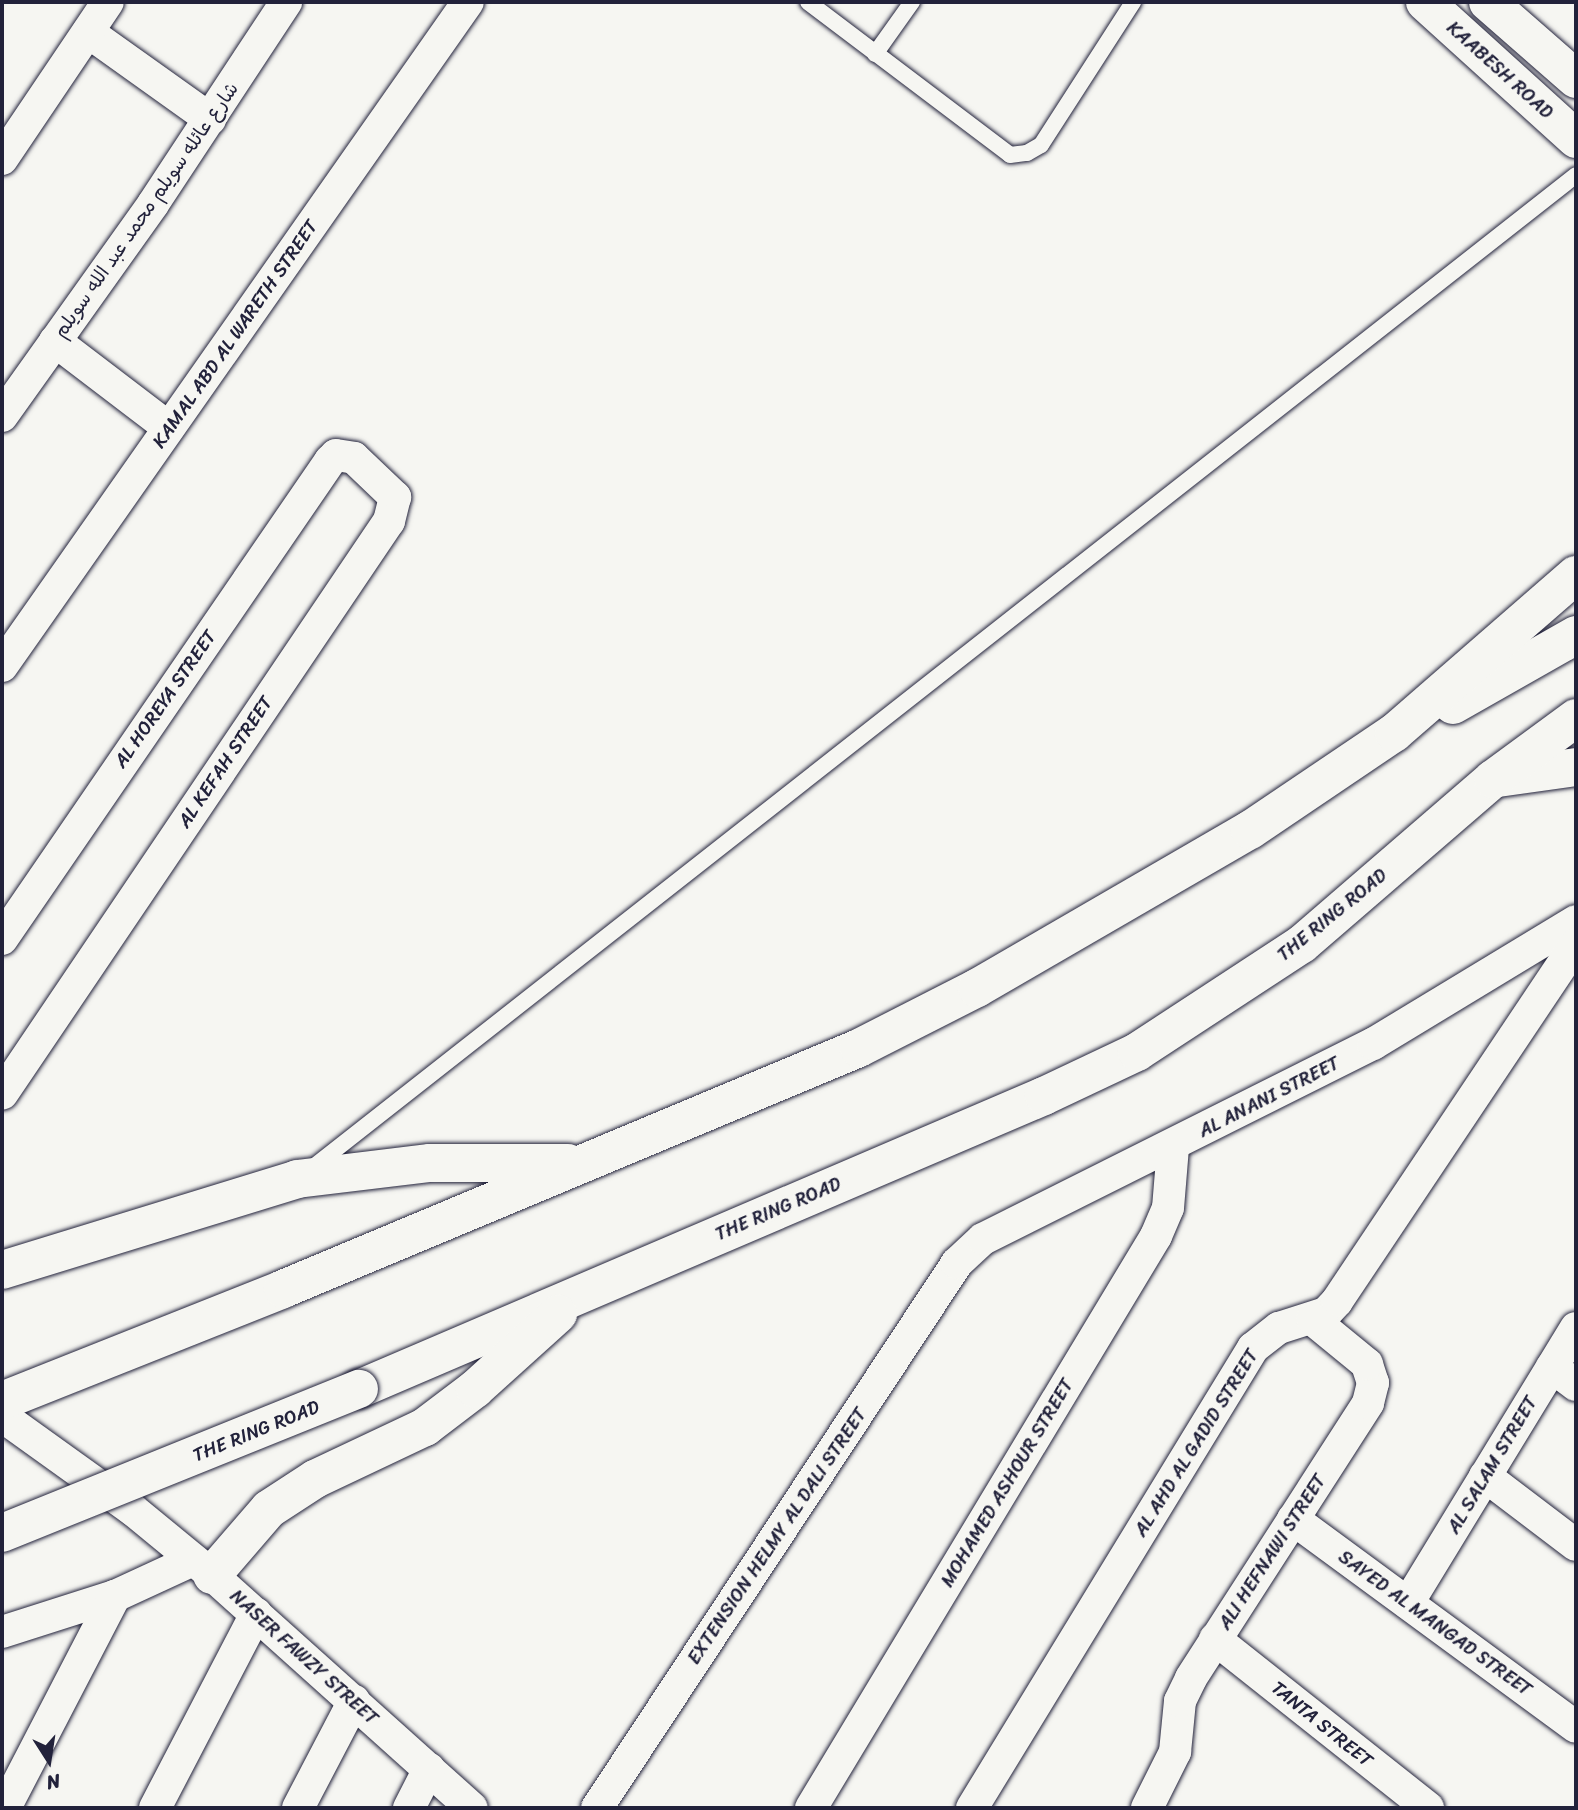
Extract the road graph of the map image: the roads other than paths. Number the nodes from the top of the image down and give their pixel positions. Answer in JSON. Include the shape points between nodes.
{"nodes":[{"id":1,"x":108,"y":2,"type":"edge"},
{"id":2,"x":286,"y":2,"type":"edge"},
{"id":3,"x":468,"y":2,"type":"edge"},
{"id":4,"x":808,"y":2,"type":"edge"},
{"id":5,"x":912,"y":2,"type":"edge"},
{"id":6,"x":1133,"y":2,"type":"edge"},
{"id":7,"x":1425,"y":2,"type":"edge"},
{"id":8,"x":1488,"y":2,"type":"edge"},
{"id":9,"x":88,"y":32,"type":"junction"},
{"id":10,"x":875,"y":54,"type":"junction"},
{"id":11,"x":1576,"y":79,"type":"edge"},
{"id":12,"x":210,"y":119,"type":"junction"},
{"id":13,"x":1576,"y":139,"type":"edge"},
{"id":14,"x":6,"y":145,"type":"edge"},
{"id":15,"x":1576,"y":175,"type":"edge"},
{"id":16,"x":55,"y":341,"type":"junction"},
{"id":17,"x":2,"y":416,"type":"edge"},
{"id":18,"x":169,"y":428,"type":"junction"},
{"id":19,"x":330,"y":461,"type":"joint"},
{"id":20,"x":1576,"y":575,"type":"edge"},
{"id":21,"x":1576,"y":635,"type":"edge"},
{"id":22,"x":2,"y":666,"type":"edge"},
{"id":23,"x":1576,"y":718,"type":"edge"},
{"id":24,"x":1394,"y":733,"type":"junction"},
{"id":25,"x":1576,"y":767,"type":"edge"},
{"id":26,"x":1493,"y":779,"type":"junction"},
{"id":27,"x":1576,"y":921,"type":"edge"},
{"id":28,"x":2,"y":939,"type":"edge"},
{"id":29,"x":1576,"y":944,"type":"edge"},
{"id":30,"x":2,"y":1094,"type":"edge"},
{"id":31,"x":1173,"y":1147,"type":"junction"},
{"id":32,"x":584,"y":1163,"type":"junction"},
{"id":33,"x":297,"y":1179,"type":"junction"},
{"id":34,"x":957,"y":1264,"type":"joint"},
{"id":35,"x":2,"y":1270,"type":"edge"},
{"id":36,"x":582,"y":1293,"type":"junction"},
{"id":37,"x":1311,"y":1319,"type":"junction"},
{"id":38,"x":1576,"y":1328,"type":"edge"},
{"id":39,"x":1564,"y":1376,"type":"edge"},
{"id":40,"x":2,"y":1401,"type":"edge"},
{"id":41,"x":2,"y":1416,"type":"edge"},
{"id":42,"x":1485,"y":1476,"type":"junction"},
{"id":43,"x":1293,"y":1519,"type":"junction"},
{"id":44,"x":2,"y":1533,"type":"edge"},
{"id":45,"x":1576,"y":1545,"type":"edge"},
{"id":46,"x":203,"y":1567,"type":"junction"},
{"id":47,"x":115,"y":1596,"type":"junction"},
{"id":48,"x":1408,"y":1603,"type":"junction"},
{"id":49,"x":256,"y":1614,"type":"junction"},
{"id":50,"x":2,"y":1632,"type":"edge"},
{"id":51,"x":1215,"y":1639,"type":"junction"},
{"id":52,"x":354,"y":1701,"type":"junction"},
{"id":53,"x":1576,"y":1727,"type":"edge"},
{"id":54,"x":429,"y":1769,"type":"junction"},
{"id":55,"x":5,"y":1808,"type":"edge"},
{"id":56,"x":155,"y":1808,"type":"edge"},
{"id":57,"x":298,"y":1808,"type":"edge"},
{"id":58,"x":409,"y":1808,"type":"edge"},
{"id":59,"x":472,"y":1808,"type":"edge"},
{"id":60,"x":597,"y":1808,"type":"edge"},
{"id":61,"x":811,"y":1808,"type":"edge"},
{"id":62,"x":972,"y":1808,"type":"edge"},
{"id":63,"x":1147,"y":1808,"type":"edge"},
{"id":64,"x":1428,"y":1808,"type":"edge"}],
"edges":[{"from":1,"to":9,"type":"street"},
{"from":2,"to":12,"type":"street","name":"شارع عائله سويلم محمد عبد الله سويلم"},
{"from":3,"to":18,"type":"street","name":"KAMAL ABD AL WARETH STREET"},
{"from":4,"to":10,"type":"lane"},
{"from":5,"to":10,"type":"lane"},
{"from":6,"to":10,"type":"lane","via":[[1041,145],[1027,153],[1010,155]]},
{"from":7,"to":13,"type":"main road","name":"KAABESH ROAD"},
{"from":8,"to":11,"type":"main road"},
{"from":9,"to":12,"type":"street"},
{"from":9,"to":14,"type":"street"},
{"from":12,"to":16,"type":"street","name":"شارع عائله سويلم محمد عبد الله سويلم"},
{"from":15,"to":33,"type":"lane"},
{"from":16,"to":17,"type":"street","name":"شارع عائله سويلم محمد عبد الله سويلم"},
{"from":16,"to":18,"type":"street"},
{"from":18,"to":22,"type":"street","name":"KAMAL ABD AL WARETH STREET"},
{"from":19,"to":28,"type":"street","name":"AL HOREYA STREET"},
{"from":19,"to":30,"type":"street","name":"AL KEFAH STREET","via":[[346,454],[389,487],[395,508],[389,521]]},
{"from":20,"to":24,"type":"main road"},
{"from":21,"to":24,"type":"main road","via":[[1458,703]]},
{"from":23,"to":26,"type":"main road","name":"THE RING ROAD"},
{"from":24,"to":32,"type":"main road","via":[[1250,830],[977,988],[859,1048]]},
{"from":25,"to":26,"type":"main road"},
{"from":26,"to":36,"type":"main road","name":"THE RING ROAD","via":[[1302,944],[1137,1052]]},
{"from":27,"to":31,"type":"street","name":"AL ANANI STREET","via":[[1373,1044]]},
{"from":29,"to":37,"type":"street","name":"AL AHD AL GADID STREET","via":[[1337,1301],[1326,1313]]},
{"from":31,"to":34,"type":"street","name":"AL ANANI STREET","via":[[1013,1221]]},
{"from":31,"to":61,"type":"street","name":"MOHAMED ASHOUR STREET","via":[[1168,1208],[1156,1236]]},
{"from":32,"to":33,"type":"main road","via":[[430,1163]]},
{"from":32,"to":40,"type":"main road"},
{"from":33,"to":35,"type":"main road"},
{"from":34,"to":60,"type":"street","name":"EXTENSION HELMY AL DALI STREET"},
{"from":36,"to":44,"type":"main road","name":"THE RING ROAD","bridge":true,"via":[[359,1390]]},
{"from":36,"to":46,"type":"main road","via":[[442,1415],[397,1442],[315,1479],[269,1509]]},
{"from":37,"to":43,"type":"street","name":"ALI HEFNAWI STREET","via":[[1367,1364],[1373,1383],[1368,1403]]},
{"from":37,"to":62,"type":"street","name":"AL AHD AL GADID STREET","via":[[1279,1328],[1253,1348]]},
{"from":38,"to":39,"type":"street","name":"AL SALAM STREET"},
{"from":39,"to":42,"type":"street","name":"AL SALAM STREET"},
{"from":41,"to":46,"type":"street","name":"NASER FAWZY STREET","via":[[133,1510]]},
{"from":42,"to":45,"type":"street"},
{"from":42,"to":48,"type":"street","name":"AL SALAM STREET"},
{"from":43,"to":48,"type":"street","name":"SAYED AL MANGAD STREET"},
{"from":43,"to":51,"type":"street","name":"ALI HEFNAWI STREET"},
{"from":46,"to":47,"type":"street"},
{"from":46,"to":49,"type":"street","name":"NASER FAWZY STREET"},
{"from":47,"to":50,"type":"street"},
{"from":47,"to":55,"type":"street"},
{"from":48,"to":53,"type":"street","name":"SAYED AL MANGAD STREET"},
{"from":49,"to":52,"type":"street","name":"NASER FAWZY STREET"},
{"from":49,"to":56,"type":"street"},
{"from":51,"to":63,"type":"street","name":"ALI HEFNAWI STREET","via":[[1180,1701],[1175,1752]]},
{"from":51,"to":64,"type":"street","name":"TANTA STREET"},
{"from":52,"to":54,"type":"street","name":"NASER FAWZY STREET"},
{"from":52,"to":57,"type":"street"},
{"from":54,"to":58,"type":"street"},
{"from":54,"to":59,"type":"street","name":"NASER FAWZY STREET"}]}
